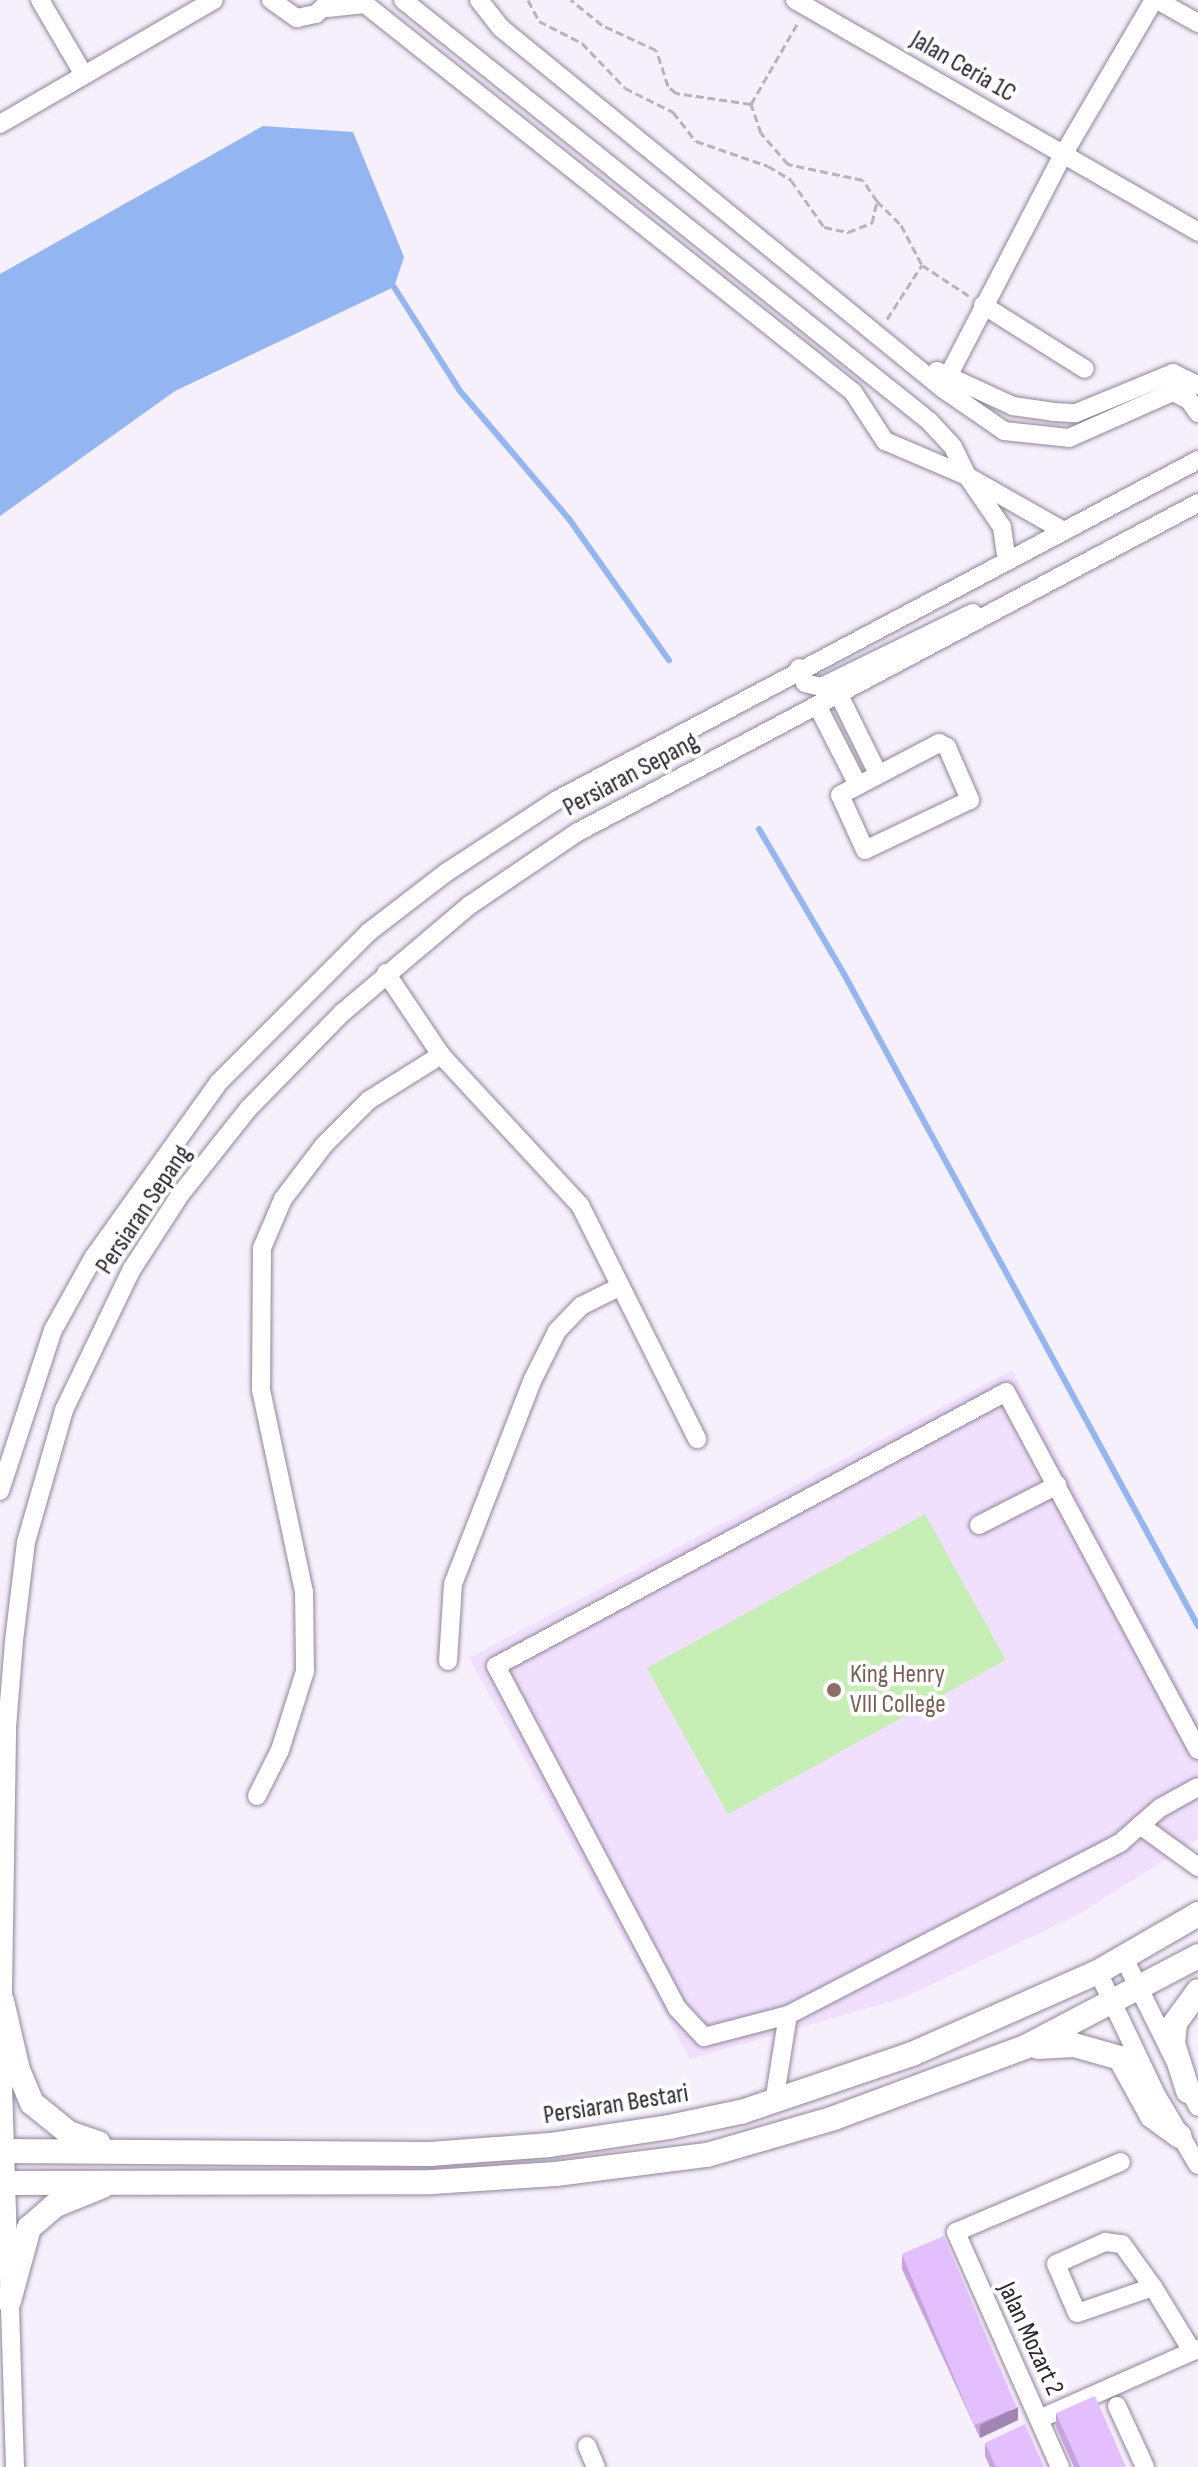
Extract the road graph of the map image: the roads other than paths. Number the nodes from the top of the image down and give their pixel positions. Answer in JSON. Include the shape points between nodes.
{"nodes":[{"id":1,"x":40,"y":0,"type":"edge"},
{"id":2,"x":214,"y":0,"type":"edge"},
{"id":3,"x":271,"y":0,"type":"edge"},
{"id":4,"x":403,"y":0,"type":"edge"},
{"id":5,"x":479,"y":0,"type":"edge"},
{"id":6,"x":1155,"y":0,"type":"edge"},
{"id":7,"x":801,"y":3,"type":"edge"},
{"id":8,"x":329,"y":4,"type":"edge"},
{"id":9,"x":1198,"y":23,"type":"edge"},
{"id":10,"x":84,"y":75,"type":"junction"},
{"id":11,"x":0,"y":124,"type":"edge"},
{"id":12,"x":1063,"y":155,"type":"junction"},
{"id":13,"x":1198,"y":232,"type":"edge"},
{"id":14,"x":983,"y":305,"type":"junction"},
{"id":15,"x":1085,"y":369,"type":"dead end"},
{"id":16,"x":946,"y":381,"type":"junction"},
{"id":17,"x":1198,"y":385,"type":"edge"},
{"id":18,"x":1198,"y":413,"type":"edge"},
{"id":19,"x":1198,"y":459,"type":"edge"},
{"id":20,"x":967,"y":476,"type":"junction"},
{"id":21,"x":1198,"y":503,"type":"edge"},
{"id":22,"x":1064,"y":531,"type":"junction"},
{"id":23,"x":1007,"y":561,"type":"junction"},
{"id":24,"x":1079,"y":567,"type":"junction"},
{"id":25,"x":799,"y":668,"type":"junction"},
{"id":26,"x":840,"y":697,"type":"junction"},
{"id":27,"x":818,"y":707,"type":"junction"},
{"id":28,"x":878,"y":774,"type":"junction"},
{"id":29,"x":858,"y":785,"type":"junction"},
{"id":30,"x":386,"y":973,"type":"junction"},
{"id":31,"x":441,"y":1055,"type":"junction"},
{"id":32,"x":619,"y":1287,"type":"junction"},
{"id":33,"x":697,"y":1439,"type":"dead end"},
{"id":34,"x":1057,"y":1485,"type":"junction"},
{"id":35,"x":0,"y":1491,"type":"edge"},
{"id":36,"x":979,"y":1525,"type":"dead end"},
{"id":37,"x":448,"y":1661,"type":"dead end"},
{"id":38,"x":1198,"y":1750,"type":"edge"},
{"id":39,"x":1198,"y":1787,"type":"edge"},
{"id":40,"x":257,"y":1796,"type":"dead end"},
{"id":41,"x":1140,"y":1825,"type":"junction"},
{"id":42,"x":1198,"y":1867,"type":"edge"},
{"id":43,"x":1198,"y":1914,"type":"edge"},
{"id":44,"x":1198,"y":1956,"type":"edge"},
{"id":45,"x":1124,"y":1958,"type":"junction"},
{"id":46,"x":1098,"y":1972,"type":"junction"},
{"id":47,"x":1139,"y":1991,"type":"junction"},
{"id":48,"x":1198,"y":1991,"type":"edge"},
{"id":49,"x":2,"y":2001,"type":"junction"},
{"id":50,"x":1114,"y":2005,"type":"junction"},
{"id":51,"x":788,"y":2015,"type":"junction"},
{"id":52,"x":1025,"y":2047,"type":"junction"},
{"id":53,"x":1193,"y":2099,"type":"edge"},
{"id":54,"x":774,"y":2102,"type":"junction"},
{"id":55,"x":1180,"y":2136,"type":"junction"},
{"id":56,"x":116,"y":2149,"type":"junction"},
{"id":57,"x":2,"y":2151,"type":"edge"},
{"id":58,"x":1121,"y":2162,"type":"dead end"},
{"id":59,"x":1198,"y":2165,"type":"edge"},
{"id":60,"x":120,"y":2179,"type":"junction"},
{"id":61,"x":2,"y":2183,"type":"edge"},
{"id":62,"x":1153,"y":2287,"type":"junction"},
{"id":63,"x":9,"y":2301,"type":"junction"},
{"id":64,"x":1195,"y":2350,"type":"edge"},
{"id":65,"x":1117,"y":2406,"type":"dead end"},
{"id":66,"x":1039,"y":2419,"type":"junction"},
{"id":67,"x":587,"y":2446,"type":"dead end"},
{"id":68,"x":15,"y":2467,"type":"edge"},
{"id":69,"x":596,"y":2467,"type":"edge"},
{"id":70,"x":1060,"y":2467,"type":"edge"},
{"id":71,"x":1145,"y":2467,"type":"edge"}],
"edges":[{"from":1,"to":10,"type":"street"},
{"from":2,"to":10,"type":"street"},
{"from":3,"to":8,"type":"street","via":[[297,18]]},
{"from":4,"to":20,"type":"street","via":[[929,421],[953,447]]},
{"from":5,"to":16,"type":"street","via":[[501,28],[916,364]]},
{"from":6,"to":9,"type":"street"},
{"from":6,"to":12,"type":"street"},
{"from":7,"to":12,"type":"street","name":"Jalan Ceria 1C"},
{"from":8,"to":20,"type":"street","via":[[365,4],[853,392],[885,441]]},
{"from":10,"to":11,"type":"street"},
{"from":12,"to":13,"type":"street","name":"Jalan Ceria 1C"},
{"from":12,"to":14,"type":"street"},
{"from":14,"to":15,"type":"street"},
{"from":14,"to":16,"type":"street"},
{"from":16,"to":17,"type":"street","via":[[1013,406],[1076,413],[1173,373]]},
{"from":16,"to":18,"type":"street","via":[[1004,431],[1027,436],[1083,434],[1157,395],[1173,392],[1189,400]]},
{"from":19,"to":22,"type":"street","name":"Persiaran Sepang"},
{"from":20,"to":22,"type":"street"},
{"from":20,"to":23,"type":"street","via":[[1002,527]]},
{"from":21,"to":24,"type":"street","name":"Persiaran Sepang"},
{"from":22,"to":23,"type":"street","name":"Persiaran Sepang"},
{"from":23,"to":25,"type":"street","name":"Persiaran Sepang"},
{"from":24,"to":25,"type":"street","via":[[940,627],[821,687],[805,683]]},
{"from":24,"to":26,"type":"street","name":"Persiaran Sepang"},
{"from":25,"to":35,"type":"street","name":"Persiaran Sepang","via":[[557,800],[447,872],[309,987],[219,1082],[93,1258],[53,1330]]},
{"from":26,"to":27,"type":"street","name":"Persiaran Sepang"},
{"from":26,"to":28,"type":"street"},
{"from":27,"to":29,"type":"street"},
{"from":27,"to":30,"type":"street","name":"Persiaran Sepang","via":[[578,832],[470,905]]},
{"from":28,"to":29,"type":"street"},
{"from":28,"to":29,"type":"street","via":[[944,743],[971,797],[865,850],[838,798]]},
{"from":30,"to":31,"type":"street"},
{"from":30,"to":49,"type":"street","name":"Persiaran Sepang","via":[[249,1108],[180,1195],[132,1269],[64,1410],[26,1542],[14,1641]]},
{"from":31,"to":32,"type":"street","via":[[580,1205]]},
{"from":31,"to":40,"type":"street","via":[[369,1100],[324,1145],[283,1199],[262,1248],[261,1390],[304,1592],[305,1671],[280,1750]]},
{"from":32,"to":33,"type":"street"},
{"from":32,"to":37,"type":"street","via":[[581,1306],[557,1331],[533,1379],[453,1584]]},
{"from":34,"to":36,"type":"street"},
{"from":34,"to":38,"type":"street"},
{"from":34,"to":51,"type":"street","via":[[1011,1398],[998,1392],[496,1666],[685,2022],[704,2037],[721,2036]]},
{"from":39,"to":41,"type":"street"},
{"from":41,"to":42,"type":"street"},
{"from":41,"to":51,"type":"street","via":[[1060,1875]]},
{"from":43,"to":45,"type":"main road","name":"Persiaran Bestari"},
{"from":44,"to":47,"type":"main road"},
{"from":45,"to":46,"type":"main road","name":"Persiaran Bestari"},
{"from":45,"to":47,"type":"street"},
{"from":46,"to":50,"type":"street"},
{"from":46,"to":54,"type":"main road","name":"Persiaran Bestari","via":[[912,2054]]},
{"from":47,"to":50,"type":"main road"},
{"from":47,"to":53,"type":"street"},
{"from":48,"to":53,"type":"main road","via":[[1175,2023],[1173,2043]]},
{"from":49,"to":56,"type":"main road","via":[[18,2070],[32,2103],[69,2133]]},
{"from":49,"to":57,"type":"street","name":"Persiaran Sepang"},
{"from":50,"to":52,"type":"main road"},
{"from":50,"to":55,"type":"street"},
{"from":51,"to":54,"type":"street"},
{"from":52,"to":55,"type":"main road","via":[[1074,2045],[1120,2058],[1152,2116]]},
{"from":52,"to":60,"type":"main road","via":[[834,2118],[707,2155],[556,2174],[432,2182]]},
{"from":54,"to":56,"type":"main road","name":"Persiaran Bestari","via":[[669,2127],[550,2145],[430,2154]]},
{"from":55,"to":59,"type":"street"},
{"from":56,"to":57,"type":"main road","name":"Persiaran Bestari"},
{"from":57,"to":61,"type":"street","name":"Persiaran Sepang"},
{"from":58,"to":66,"type":"street","name":"Jalan Mozart 2","via":[[956,2232]]},
{"from":60,"to":61,"type":"main road"},
{"from":60,"to":63,"type":"main road","via":[[54,2206],[29,2228]]},
{"from":61,"to":63,"type":"street","name":"Persiaran Sepang"},
{"from":62,"to":62,"type":"street","via":[[1114,2240],[1056,2264],[1077,2313]]},
{"from":62,"to":64,"type":"street"},
{"from":63,"to":68,"type":"street","name":"Persiaran Sepang"},
{"from":64,"to":66,"type":"street"},
{"from":65,"to":71,"type":"street"},
{"from":66,"to":70,"type":"street","name":"Jalan Mozart 2"},
{"from":67,"to":69,"type":"street"}]}
